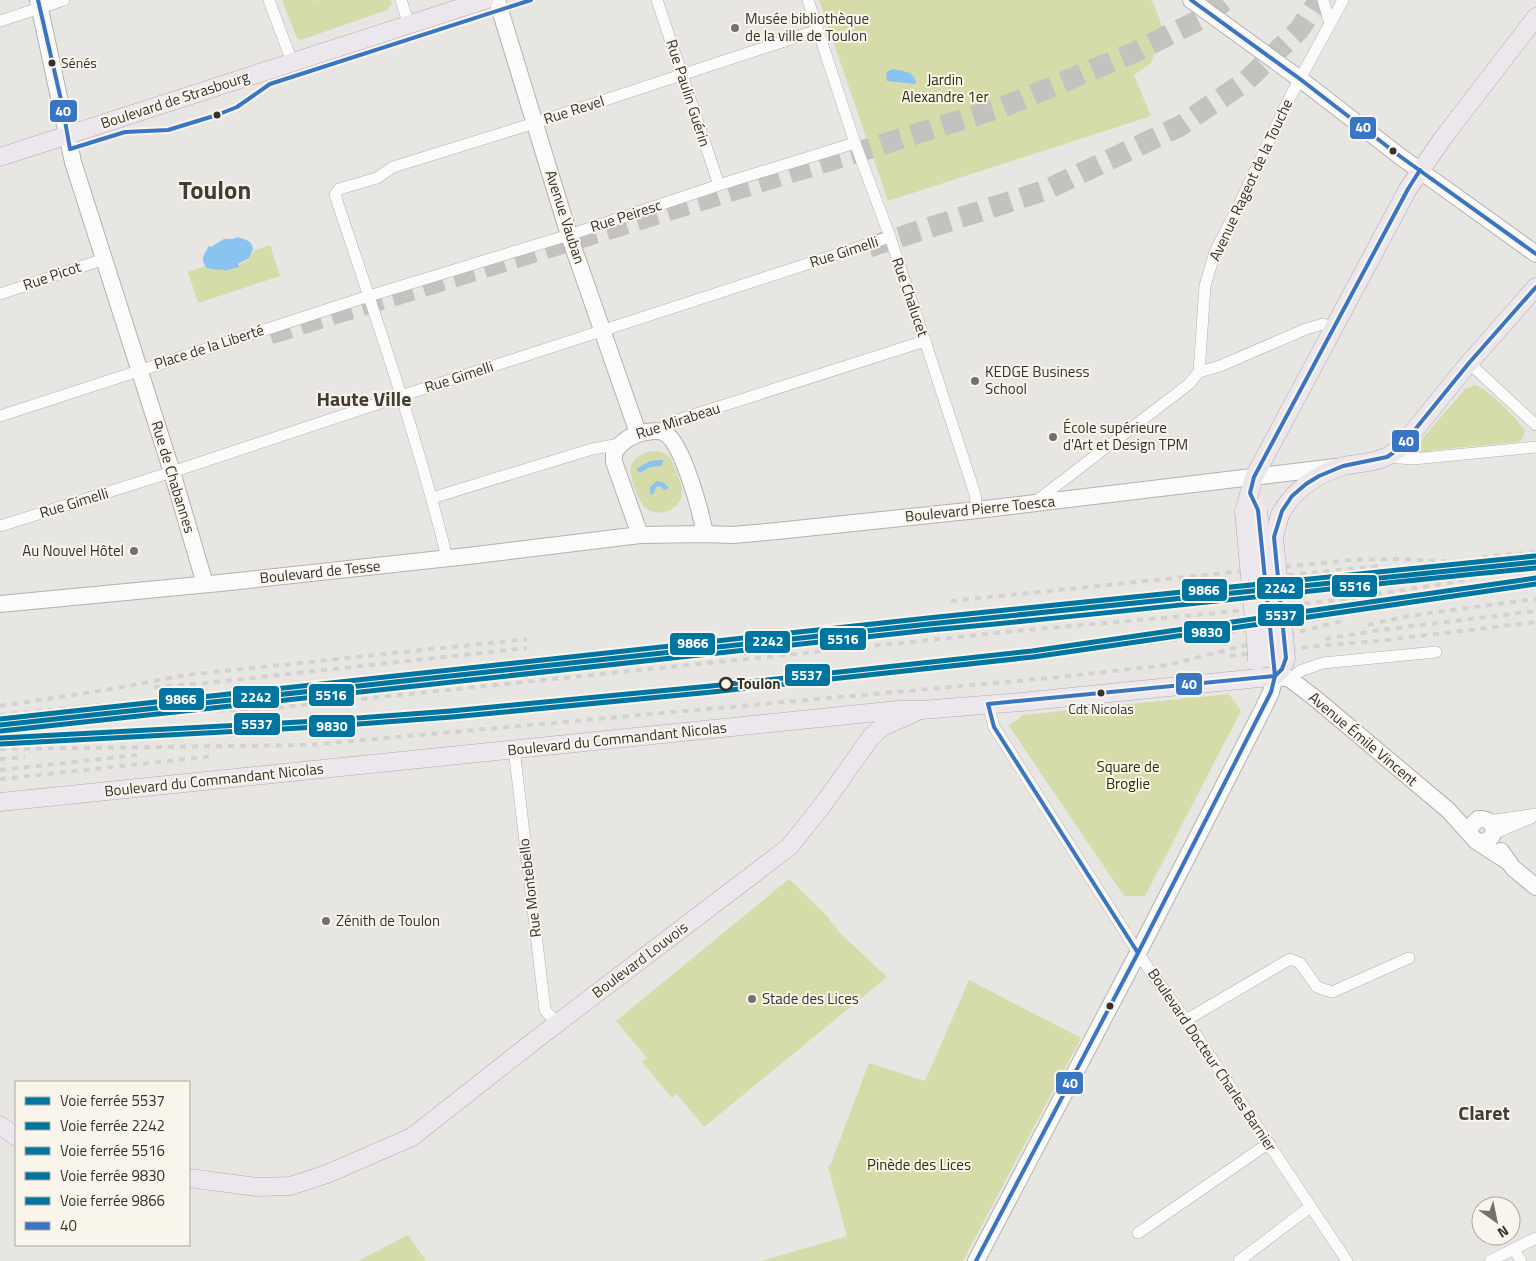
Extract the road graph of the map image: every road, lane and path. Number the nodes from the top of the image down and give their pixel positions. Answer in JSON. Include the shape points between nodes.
{"nodes":[{"id":1,"x":64,"y":0,"type":"edge"},
{"id":2,"x":269,"y":0,"type":"edge"},
{"id":3,"x":401,"y":0,"type":"edge"},
{"id":4,"x":485,"y":0,"type":"edge"},
{"id":5,"x":497,"y":0,"type":"edge"},
{"id":6,"x":658,"y":0,"type":"edge"},
{"id":7,"x":808,"y":0,"type":"edge"},
{"id":8,"x":1191,"y":0,"type":"edge"},
{"id":9,"x":1323,"y":0,"type":"edge"},
{"id":10,"x":1343,"y":0,"type":"edge"},
{"id":11,"x":39,"y":4,"type":"edge"},
{"id":12,"x":1536,"y":17,"type":"edge"},
{"id":13,"x":0,"y":21,"type":"edge"},
{"id":14,"x":1330,"y":24,"type":"junction"},
{"id":15,"x":409,"y":25,"type":"junction"},
{"id":16,"x":818,"y":30,"type":"junction"},
{"id":17,"x":292,"y":62,"type":"junction"},
{"id":18,"x":681,"y":74,"type":"junction"},
{"id":19,"x":1300,"y":79,"type":"junction"},
{"id":20,"x":534,"y":123,"type":"junction"},
{"id":21,"x":67,"y":135,"type":"junction"},
{"id":22,"x":855,"y":142,"type":"junction"},
{"id":23,"x":0,"y":157,"type":"edge"},
{"id":24,"x":1420,"y":170,"type":"junction"},
{"id":25,"x":719,"y":185,"type":"junction"},
{"id":26,"x":569,"y":235,"type":"junction"},
{"id":27,"x":890,"y":237,"type":"junction"},
{"id":28,"x":1536,"y":254,"type":"edge"},
{"id":29,"x":104,"y":259,"type":"junction"},
{"id":30,"x":1536,"y":287,"type":"edge"},
{"id":31,"x":0,"y":294,"type":"edge"},
{"id":32,"x":369,"y":296,"type":"junction"},
{"id":33,"x":1334,"y":327,"type":"junction"},
{"id":34,"x":602,"y":331,"type":"junction"},
{"id":35,"x":925,"y":341,"type":"junction"},
{"id":36,"x":1469,"y":363,"type":"junction"},
{"id":37,"x":140,"y":370,"type":"junction"},
{"id":38,"x":1199,"y":372,"type":"junction"},
{"id":39,"x":401,"y":396,"type":"junction"},
{"id":40,"x":0,"y":416,"type":"edge"},
{"id":41,"x":1536,"y":424,"type":"edge"},
{"id":42,"x":657,"y":431,"type":"junction"},
{"id":43,"x":638,"y":433,"type":"junction"},
{"id":44,"x":620,"y":444,"type":"junction"},
{"id":45,"x":1536,"y":447,"type":"edge"},
{"id":46,"x":1387,"y":457,"type":"junction"},
{"id":47,"x":1343,"y":466,"type":"junction"},
{"id":48,"x":172,"y":472,"type":"junction"},
{"id":49,"x":1252,"y":485,"type":"junction"},
{"id":50,"x":432,"y":498,"type":"junction"},
{"id":51,"x":1035,"y":502,"type":"junction"},
{"id":52,"x":977,"y":510,"type":"junction"},
{"id":53,"x":0,"y":526,"type":"edge"},
{"id":54,"x":705,"y":534,"type":"junction"},
{"id":55,"x":640,"y":535,"type":"junction"},
{"id":56,"x":448,"y":558,"type":"junction"},
{"id":57,"x":205,"y":584,"type":"junction"},
{"id":58,"x":0,"y":604,"type":"edge"},
{"id":59,"x":1436,"y":652,"type":"dead end"},
{"id":60,"x":1276,"y":667,"type":"junction"},
{"id":61,"x":988,"y":704,"type":"junction"},
{"id":62,"x":921,"y":710,"type":"junction"},
{"id":63,"x":514,"y":749,"type":"junction"},
{"id":64,"x":0,"y":802,"type":"edge"},
{"id":65,"x":1536,"y":815,"type":"edge"},
{"id":66,"x":1484,"y":831,"type":"junction"},
{"id":67,"x":1536,"y":887,"type":"edge"},
{"id":68,"x":1138,"y":952,"type":"junction"},
{"id":69,"x":1409,"y":958,"type":"dead end"},
{"id":70,"x":1186,"y":1020,"type":"junction"},
{"id":71,"x":557,"y":1023,"type":"junction"},
{"id":72,"x":0,"y":1125,"type":"edge"},
{"id":73,"x":15,"y":1136,"type":"edge"},
{"id":74,"x":1269,"y":1143,"type":"junction"},
{"id":75,"x":190,"y":1178,"type":"edge"},
{"id":76,"x":1310,"y":1207,"type":"junction"},
{"id":77,"x":1138,"y":1233,"type":"dead end"},
{"id":78,"x":1536,"y":1238,"type":"edge"},
{"id":79,"x":1514,"y":1249,"type":"junction"},
{"id":80,"x":976,"y":1261,"type":"edge"},
{"id":81,"x":1239,"y":1261,"type":"edge"},
{"id":82,"x":1347,"y":1261,"type":"edge"},
{"id":83,"x":1490,"y":1261,"type":"edge"},
{"id":84,"x":1521,"y":1261,"type":"edge"}],
"edges":[{"from":1,"to":11,"type":"street"},
{"from":2,"to":17,"type":"street"},
{"from":3,"to":15,"type":"street"},
{"from":4,"to":15,"type":"main road","name":"Boulevard de Strasbourg"},
{"from":5,"to":20,"type":"street","name":"Avenue Vauban"},
{"from":6,"to":18,"type":"street","name":"Rue Paulin Guérin"},
{"from":7,"to":16,"type":"street","name":"Rue Chalucet"},
{"from":8,"to":19,"type":"street"},
{"from":9,"to":14,"type":"street"},
{"from":10,"to":14,"type":"street","name":"Avenue Rageot de la Touche"},
{"from":11,"to":13,"type":"street"},
{"from":11,"to":21,"type":"street","name":"Place de la Liberté"},
{"from":12,"to":24,"type":"main road"},
{"from":14,"to":19,"type":"street","name":"Avenue Rageot de la Touche"},
{"from":15,"to":17,"type":"main road","name":"Boulevard de Strasbourg"},
{"from":16,"to":18,"type":"street","name":"Rue Revel"},
{"from":16,"to":22,"type":"street","name":"Rue Chalucet"},
{"from":17,"to":21,"type":"main road","name":"Boulevard de Strasbourg"},
{"from":18,"to":20,"type":"street","name":"Rue Revel"},
{"from":18,"to":25,"type":"street","name":"Rue Paulin Guérin"},
{"from":19,"to":24,"type":"street"},
{"from":19,"to":38,"type":"street","name":"Avenue Rageot de la Touche","via":[[1215,252],[1205,286]]},
{"from":20,"to":26,"type":"street","name":"Avenue Vauban"},
{"from":20,"to":32,"type":"street","name":"Rue Revel","via":[[393,167],[378,178],[339,189],[335,195]]},
{"from":21,"to":23,"type":"main road","name":"Boulevard de Strasbourg"},
{"from":21,"to":29,"type":"street","name":"Place de la Liberté"},
{"from":22,"to":25,"type":"street","name":"Rue Peiresc"},
{"from":22,"to":27,"type":"street","name":"Rue Chalucet"},
{"from":24,"to":28,"type":"street"},
{"from":24,"to":33,"type":"main road"},
{"from":25,"to":26,"type":"street","name":"Rue Peiresc"},
{"from":26,"to":32,"type":"street","name":"Rue Peiresc"},
{"from":26,"to":34,"type":"street","name":"Avenue Vauban"},
{"from":27,"to":34,"type":"street","name":"Rue Gimelli"},
{"from":27,"to":35,"type":"street","name":"Rue Chalucet"},
{"from":29,"to":31,"type":"street","name":"Rue Picot"},
{"from":29,"to":37,"type":"street","name":"Place de la Liberté"},
{"from":30,"to":36,"type":"main road"},
{"from":32,"to":37,"type":"street","name":"Place de la Liberté"},
{"from":32,"to":39,"type":"street"},
{"from":33,"to":38,"type":"street","via":[[1323,324],[1306,329]]},
{"from":33,"to":49,"type":"main road"},
{"from":34,"to":39,"type":"street","name":"Rue Gimelli"},
{"from":34,"to":43,"type":"street","name":"Avenue Vauban"},
{"from":35,"to":42,"type":"street","name":"Rue Mirabeau","via":[[684,418]]},
{"from":35,"to":52,"type":"street","name":"Rue Chalucet","via":[[975,494]]},
{"from":36,"to":41,"type":"street"},
{"from":36,"to":46,"type":"main road","via":[[1409,439]]},
{"from":37,"to":40,"type":"street"},
{"from":37,"to":48,"type":"street","name":"Rue de Chabannes"},
{"from":38,"to":51,"type":"street","via":[[1189,384]]},
{"from":39,"to":48,"type":"street","name":"Rue Gimelli"},
{"from":39,"to":50,"type":"street"},
{"from":42,"to":43,"type":"street","name":"Rue Mirabeau"},
{"from":42,"to":54,"type":"street","via":[[664,433],[677,446]]},
{"from":43,"to":44,"type":"street","name":"Rue Mirabeau"},
{"from":44,"to":50,"type":"street","name":"Rue Mirabeau","via":[[592,449]]},
{"from":44,"to":55,"type":"street","via":[[614,452],[614,462]]},
{"from":45,"to":46,"type":"street","via":[[1413,459]]},
{"from":46,"to":47,"type":"main road"},
{"from":47,"to":49,"type":"street","name":"Boulevard Pierre Toesca"},
{"from":47,"to":60,"type":"main road","bridge":true,"via":[[1306,484],[1292,496],[1280,515],[1274,538]]},
{"from":48,"to":53,"type":"street","name":"Rue Gimelli"},
{"from":48,"to":57,"type":"street","name":"Rue de Chabannes"},
{"from":49,"to":51,"type":"street","name":"Boulevard Pierre Toesca"},
{"from":49,"to":60,"type":"main road","bridge":true,"via":[[1251,511]]},
{"from":50,"to":56,"type":"street"},
{"from":51,"to":52,"type":"street","name":"Boulevard Pierre Toesca"},
{"from":52,"to":54,"type":"street","name":"Boulevard Pierre Toesca","via":[[733,535]]},
{"from":54,"to":55,"type":"street","name":"Boulevard Pierre Toesca"},
{"from":55,"to":56,"type":"street","name":"Boulevard de Tesse"},
{"from":56,"to":57,"type":"street","name":"Boulevard de Tesse"},
{"from":57,"to":58,"type":"street","name":"Boulevard de Tesse"},
{"from":59,"to":60,"type":"street","name":"Boulevard du Commandant Nicolas","via":[[1323,663],[1300,671]]},
{"from":60,"to":61,"type":"main road","name":"Boulevard du Commandant Nicolas","via":[[1255,668],[1234,682]]},
{"from":60,"to":66,"type":"street","name":"Avenue Émile Vincent","via":[[1448,810]]},
{"from":60,"to":68,"type":"street","via":[[1271,692],[1263,709]]},
{"from":61,"to":62,"type":"main road","name":"Boulevard du Commandant Nicolas"},
{"from":61,"to":68,"type":"street","name":"Boulevard Docteur Charles Barnier","via":[[994,727]]},
{"from":62,"to":63,"type":"main road","name":"Boulevard du Commandant Nicolas"},
{"from":62,"to":71,"type":"main road","name":"Boulevard Louvois","via":[[882,727],[871,738],[789,847]]},
{"from":63,"to":64,"type":"main road","name":"Boulevard du Commandant Nicolas"},
{"from":63,"to":71,"type":"street","name":"Rue Montebello","via":[[546,1010]]},
{"from":65,"to":66,"type":"street"},
{"from":66,"to":67,"type":"street","name":"Avenue Émile Vincent","via":[[1507,861]]},
{"from":68,"to":70,"type":"street","name":"Boulevard Docteur Charles Barnier"},
{"from":68,"to":80,"type":"street"},
{"from":69,"to":70,"type":"street","via":[[1332,992],[1316,987],[1300,963],[1290,959]]},
{"from":70,"to":74,"type":"street","name":"Boulevard Docteur Charles Barnier"},
{"from":71,"to":75,"type":"main road","name":"Boulevard Louvois","via":[[412,1138],[327,1174],[290,1186],[257,1187]]},
{"from":72,"to":73,"type":"main road"},
{"from":74,"to":76,"type":"street","name":"Boulevard Docteur Charles Barnier"},
{"from":74,"to":77,"type":"street"},
{"from":76,"to":81,"type":"street"},
{"from":76,"to":82,"type":"street","name":"Boulevard Docteur Charles Barnier"},
{"from":78,"to":79,"type":"street"},
{"from":79,"to":83,"type":"street"},
{"from":79,"to":84,"type":"street"}]}
